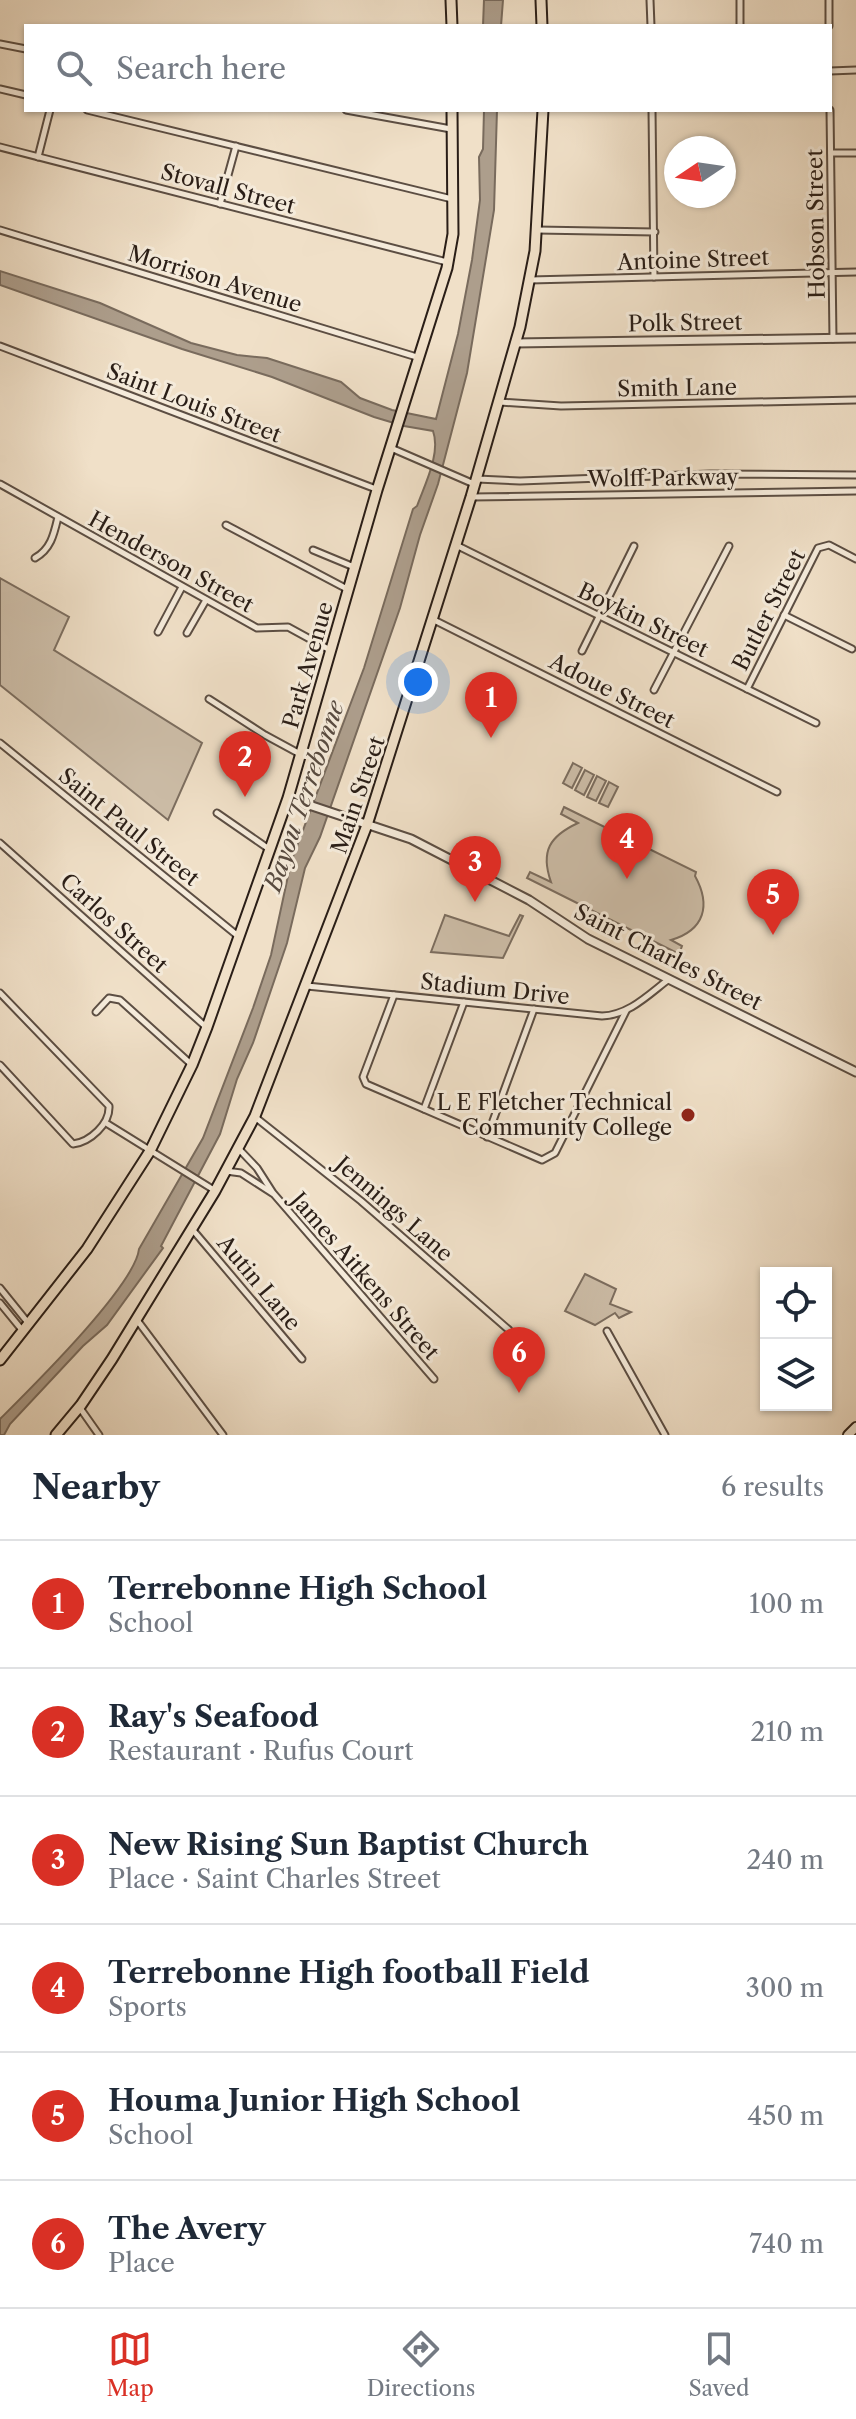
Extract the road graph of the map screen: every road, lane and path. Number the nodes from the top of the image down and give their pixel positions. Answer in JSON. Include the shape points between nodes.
{"nodes":[{"id":1,"x":451,"y":0,"type":"edge"},
{"id":2,"x":541,"y":0,"type":"edge"},
{"id":3,"x":650,"y":0,"type":"edge"},
{"id":4,"x":740,"y":0,"type":"edge"},
{"id":5,"x":829,"y":0,"type":"edge"},
{"id":6,"x":452,"y":24,"type":"edge"},
{"id":7,"x":542,"y":24,"type":"edge"},
{"id":8,"x":651,"y":24,"type":"edge"},
{"id":9,"x":740,"y":24,"type":"edge"},
{"id":10,"x":829,"y":24,"type":"edge"},
{"id":11,"x":0,"y":44,"type":"edge"},
{"id":12,"x":24,"y":49,"type":"edge"},
{"id":13,"x":856,"y":70,"type":"edge"},
{"id":14,"x":832,"y":71,"type":"edge"},
{"id":15,"x":0,"y":89,"type":"edge"},
{"id":16,"x":24,"y":95,"type":"edge"},
{"id":17,"x":49,"y":112,"type":"edge"},
{"id":18,"x":95,"y":112,"type":"edge"},
{"id":19,"x":357,"y":112,"type":"edge"},
{"id":20,"x":452,"y":112,"type":"edge"},
{"id":21,"x":543,"y":112,"type":"edge"},
{"id":22,"x":652,"y":112,"type":"edge"},
{"id":23,"x":830,"y":112,"type":"edge"},
{"id":24,"x":451,"y":129,"type":"junction"},
{"id":25,"x":236,"y":146,"type":"junction"},
{"id":26,"x":0,"y":147,"type":"edge"},
{"id":27,"x":831,"y":153,"type":"junction"},
{"id":28,"x":856,"y":153,"type":"edge"},
{"id":29,"x":38,"y":157,"type":"junction"},
{"id":30,"x":453,"y":199,"type":"junction"},
{"id":31,"x":220,"y":204,"type":"junction"},
{"id":32,"x":0,"y":230,"type":"edge"},
{"id":33,"x":537,"y":230,"type":"junction"},
{"id":34,"x":655,"y":232,"type":"junction"},
{"id":35,"x":448,"y":263,"type":"junction"},
{"id":36,"x":832,"y":272,"type":"junction"},
{"id":37,"x":856,"y":272,"type":"edge"},
{"id":38,"x":654,"y":277,"type":"junction"},
{"id":39,"x":530,"y":280,"type":"junction"},
{"id":40,"x":856,"y":338,"type":"edge"},
{"id":41,"x":833,"y":339,"type":"junction"},
{"id":42,"x":515,"y":343,"type":"junction"},
{"id":43,"x":0,"y":346,"type":"edge"},
{"id":44,"x":421,"y":359,"type":"junction"},
{"id":45,"x":856,"y":400,"type":"edge"},
{"id":46,"x":499,"y":402,"type":"junction"},
{"id":47,"x":391,"y":448,"type":"junction"},
{"id":48,"x":856,"y":475,"type":"edge"},
{"id":49,"x":520,"y":481,"type":"junction"},
{"id":50,"x":476,"y":482,"type":"junction"},
{"id":51,"x":0,"y":484,"type":"edge"},
{"id":52,"x":377,"y":490,"type":"junction"},
{"id":53,"x":856,"y":491,"type":"edge"},
{"id":54,"x":520,"y":496,"type":"junction"},
{"id":55,"x":471,"y":497,"type":"junction"},
{"id":56,"x":58,"y":517,"type":"junction"},
{"id":57,"x":226,"y":525,"type":"dead end"},
{"id":58,"x":455,"y":545,"type":"junction"},
{"id":59,"x":634,"y":546,"type":"dead end"},
{"id":60,"x":729,"y":546,"type":"dead end"},
{"id":61,"x":313,"y":550,"type":"dead end"},
{"id":62,"x":35,"y":558,"type":"dead end"},
{"id":63,"x":856,"y":559,"type":"edge"},
{"id":64,"x":354,"y":568,"type":"junction"},
{"id":65,"x":182,"y":587,"type":"junction"},
{"id":66,"x":348,"y":589,"type":"junction"},
{"id":67,"x":206,"y":600,"type":"junction"},
{"id":68,"x":784,"y":615,"type":"junction"},
{"id":69,"x":599,"y":616,"type":"junction"},
{"id":70,"x":432,"y":619,"type":"junction"},
{"id":71,"x":158,"y":632,"type":"dead end"},
{"id":72,"x":187,"y":633,"type":"dead end"},
{"id":73,"x":852,"y":649,"type":"dead end"},
{"id":74,"x":331,"y":651,"type":"junction"},
{"id":75,"x":582,"y":651,"type":"dead end"},
{"id":76,"x":673,"y":653,"type":"junction"},
{"id":77,"x":747,"y":689,"type":"junction"},
{"id":78,"x":654,"y":690,"type":"dead end"},
{"id":79,"x":209,"y":699,"type":"dead end"},
{"id":80,"x":816,"y":723,"type":"dead end"},
{"id":81,"x":0,"y":743,"type":"edge"},
{"id":82,"x":301,"y":754,"type":"junction"},
{"id":83,"x":777,"y":792,"type":"dead end"},
{"id":84,"x":288,"y":798,"type":"junction"},
{"id":85,"x":217,"y":813,"type":"dead end"},
{"id":86,"x":367,"y":825,"type":"junction"},
{"id":87,"x":0,"y":843,"type":"edge"},
{"id":88,"x":269,"y":849,"type":"junction"},
{"id":89,"x":239,"y":936,"type":"junction"},
{"id":90,"x":669,"y":979,"type":"junction"},
{"id":91,"x":307,"y":986,"type":"junction"},
{"id":92,"x":0,"y":993,"type":"edge"},
{"id":93,"x":394,"y":995,"type":"junction"},
{"id":94,"x":464,"y":1002,"type":"junction"},
{"id":95,"x":534,"y":1009,"type":"junction"},
{"id":96,"x":626,"y":1011,"type":"junction"},
{"id":97,"x":96,"y":1012,"type":"dead end"},
{"id":98,"x":207,"y":1027,"type":"junction"},
{"id":99,"x":0,"y":1065,"type":"edge"},
{"id":100,"x":192,"y":1065,"type":"junction"},
{"id":101,"x":856,"y":1072,"type":"edge"},
{"id":102,"x":424,"y":1109,"type":"junction"},
{"id":103,"x":255,"y":1116,"type":"junction"},
{"id":104,"x":106,"y":1123,"type":"junction"},
{"id":105,"x":487,"y":1137,"type":"junction"},
{"id":106,"x":238,"y":1148,"type":"junction"},
{"id":107,"x":150,"y":1151,"type":"junction"},
{"id":108,"x":226,"y":1171,"type":"junction"},
{"id":109,"x":215,"y":1191,"type":"junction"},
{"id":110,"x":273,"y":1193,"type":"junction"},
{"id":111,"x":191,"y":1229,"type":"junction"},
{"id":112,"x":0,"y":1288,"type":"edge"},
{"id":113,"x":0,"y":1303,"type":"edge"},
{"id":114,"x":136,"y":1320,"type":"junction"},
{"id":115,"x":27,"y":1328,"type":"junction"},
{"id":116,"x":509,"y":1330,"type":"dead end"},
{"id":117,"x":607,"y":1331,"type":"dead end"},
{"id":118,"x":302,"y":1359,"type":"dead end"},
{"id":119,"x":0,"y":1360,"type":"edge"},
{"id":120,"x":434,"y":1379,"type":"dead end"},
{"id":121,"x":79,"y":1407,"type":"junction"},
{"id":122,"x":856,"y":1427,"type":"edge"},
{"id":123,"x":56,"y":1435,"type":"edge"},
{"id":124,"x":99,"y":1435,"type":"edge"},
{"id":125,"x":223,"y":1435,"type":"edge"},
{"id":126,"x":665,"y":1435,"type":"edge"},
{"id":127,"x":848,"y":1435,"type":"edge"}],
"edges":[{"from":1,"to":6,"type":"main road"},
{"from":2,"to":7,"type":"main road"},
{"from":3,"to":8,"type":"street"},
{"from":4,"to":9,"type":"street"},
{"from":5,"to":10,"type":"street"},
{"from":11,"to":12,"type":"street"},
{"from":13,"to":14,"type":"street"},
{"from":15,"to":16,"type":"street"},
{"from":17,"to":29,"type":"street"},
{"from":18,"to":25,"type":"street"},
{"from":19,"to":24,"type":"street"},
{"from":20,"to":24,"type":"main road","name":"Park Avenue"},
{"from":21,"to":33,"type":"main road","name":"Main Street"},
{"from":22,"to":34,"type":"street"},
{"from":23,"to":27,"type":"street","name":"Hobson Street"},
{"from":24,"to":30,"type":"main road","name":"Park Avenue"},
{"from":25,"to":30,"type":"street"},
{"from":25,"to":31,"type":"street"},
{"from":26,"to":29,"type":"street","name":"Stovall Street"},
{"from":27,"to":28,"type":"street"},
{"from":27,"to":36,"type":"street","name":"Hobson Street"},
{"from":29,"to":31,"type":"street","name":"Stovall Street"},
{"from":30,"to":35,"type":"main road","name":"Park Avenue"},
{"from":31,"to":35,"type":"street","name":"Stovall Street"},
{"from":32,"to":44,"type":"street","name":"Morrison Avenue"},
{"from":33,"to":34,"type":"street"},
{"from":33,"to":39,"type":"main road","name":"Main Street"},
{"from":34,"to":38,"type":"street"},
{"from":35,"to":44,"type":"main road","name":"Park Avenue"},
{"from":36,"to":37,"type":"street","name":"Antoine Street"},
{"from":36,"to":38,"type":"street","name":"Antoine Street"},
{"from":36,"to":41,"type":"street","name":"Hobson Street"},
{"from":38,"to":39,"type":"street","name":"Antoine Street"},
{"from":39,"to":42,"type":"main road","name":"Main Street"},
{"from":40,"to":41,"type":"street","name":"Polk Street"},
{"from":41,"to":42,"type":"street","name":"Polk Street"},
{"from":42,"to":46,"type":"main road","name":"Main Street"},
{"from":43,"to":52,"type":"street","name":"Saint Louis Street"},
{"from":44,"to":47,"type":"main road","name":"Park Avenue"},
{"from":45,"to":46,"type":"street","name":"Smith Lane","via":[[561,406]]},
{"from":46,"to":50,"type":"main road","name":"Main Street"},
{"from":47,"to":50,"type":"street"},
{"from":47,"to":52,"type":"main road","name":"Park Avenue"},
{"from":48,"to":49,"type":"street"},
{"from":49,"to":50,"type":"street"},
{"from":49,"to":54,"type":"street"},
{"from":50,"to":55,"type":"main road","name":"Main Street"},
{"from":51,"to":56,"type":"street","name":"Henderson Street"},
{"from":52,"to":64,"type":"main road","name":"Park Avenue"},
{"from":53,"to":54,"type":"street","name":"Wolff Parkway"},
{"from":54,"to":55,"type":"street","name":"Wolff Parkway"},
{"from":55,"to":58,"type":"main road","name":"Main Street"},
{"from":56,"to":62,"type":"street","via":[[45,552]]},
{"from":56,"to":65,"type":"street","name":"Henderson Street"},
{"from":57,"to":66,"type":"street"},
{"from":58,"to":69,"type":"street","name":"Boykin Street"},
{"from":58,"to":70,"type":"main road","name":"Main Street"},
{"from":59,"to":69,"type":"street"},
{"from":60,"to":76,"type":"street"},
{"from":61,"to":64,"type":"street"},
{"from":63,"to":68,"type":"street","name":"Butler Street","via":[[821,546]]},
{"from":64,"to":66,"type":"main road","name":"Park Avenue"},
{"from":65,"to":67,"type":"street","name":"Henderson Street"},
{"from":65,"to":71,"type":"street"},
{"from":66,"to":74,"type":"main road","name":"Park Avenue"},
{"from":67,"to":72,"type":"street"},
{"from":67,"to":74,"type":"street","name":"Henderson Street","via":[[257,628],[288,627]]},
{"from":68,"to":73,"type":"street"},
{"from":68,"to":77,"type":"street","name":"Butler Street"},
{"from":69,"to":75,"type":"street"},
{"from":69,"to":76,"type":"street","name":"Boykin Street"},
{"from":70,"to":83,"type":"street","name":"Adoue Street"},
{"from":70,"to":86,"type":"main road","name":"Main Street"},
{"from":74,"to":82,"type":"main road","name":"Park Avenue"},
{"from":76,"to":77,"type":"street","name":"Boykin Street"},
{"from":76,"to":78,"type":"street"},
{"from":77,"to":80,"type":"street","name":"Boykin Street"},
{"from":79,"to":82,"type":"street"},
{"from":81,"to":89,"type":"street","name":"Saint Paul Street"},
{"from":82,"to":84,"type":"main road","name":"Park Avenue"},
{"from":84,"to":86,"type":"street","name":"Saint Charles Street"},
{"from":84,"to":88,"type":"main road","name":"Park Avenue"},
{"from":85,"to":88,"type":"street"},
{"from":86,"to":90,"type":"street","name":"Saint Charles Street","via":[[411,839],[473,870],[588,939]]},
{"from":86,"to":91,"type":"main road","name":"Main Street"},
{"from":87,"to":98,"type":"street","name":"Carlos Street"},
{"from":88,"to":89,"type":"main road","name":"Park Avenue"},
{"from":89,"to":98,"type":"main road","name":"Park Avenue"},
{"from":90,"to":96,"type":"street"},
{"from":90,"to":101,"type":"street","name":"Saint Charles Street"},
{"from":91,"to":93,"type":"street","name":"Stadium Drive"},
{"from":91,"to":103,"type":"main road","name":"Main Street"},
{"from":92,"to":104,"type":"street","via":[[109,1106]]},
{"from":93,"to":94,"type":"street","name":"Stadium Drive"},
{"from":93,"to":102,"type":"street","via":[[363,1077],[366,1084]]},
{"from":94,"to":95,"type":"street","name":"Stadium Drive"},
{"from":94,"to":102,"type":"street"},
{"from":95,"to":96,"type":"street","name":"Stadium Drive","via":[[602,1016]]},
{"from":95,"to":105,"type":"street"},
{"from":96,"to":105,"type":"street","via":[[552,1157],[537,1159]]},
{"from":97,"to":100,"type":"street","via":[[109,998],[120,1000]]},
{"from":98,"to":100,"type":"main road","name":"Park Avenue"},
{"from":99,"to":104,"type":"street","via":[[73,1144],[83,1143]]},
{"from":100,"to":107,"type":"main road","name":"Park Avenue"},
{"from":102,"to":105,"type":"street"},
{"from":103,"to":106,"type":"main road","name":"Main Street"},
{"from":103,"to":116,"type":"street","name":"Jennings Lane"},
{"from":104,"to":107,"type":"street"},
{"from":106,"to":108,"type":"main road","name":"Main Street"},
{"from":106,"to":110,"type":"street","name":"James Aitkens Street"},
{"from":107,"to":109,"type":"street"},
{"from":107,"to":115,"type":"main road","name":"Park Avenue","via":[[87,1249]]},
{"from":108,"to":109,"type":"main road","name":"Main Street"},
{"from":108,"to":110,"type":"street","name":"James Aitkens Street","via":[[241,1173]]},
{"from":109,"to":111,"type":"main road","name":"Main Street"},
{"from":110,"to":120,"type":"street","name":"James Aitkens Street"},
{"from":111,"to":114,"type":"main road","name":"Main Street"},
{"from":111,"to":118,"type":"street","name":"Autin Lane"},
{"from":112,"to":115,"type":"street"},
{"from":113,"to":115,"type":"street"},
{"from":114,"to":121,"type":"main road","name":"Main Street"},
{"from":114,"to":125,"type":"street"},
{"from":115,"to":119,"type":"main road","name":"Park Avenue"},
{"from":117,"to":126,"type":"street"},
{"from":121,"to":123,"type":"main road","name":"Main Street"},
{"from":121,"to":124,"type":"street"},
{"from":122,"to":127,"type":"main road"}]}
